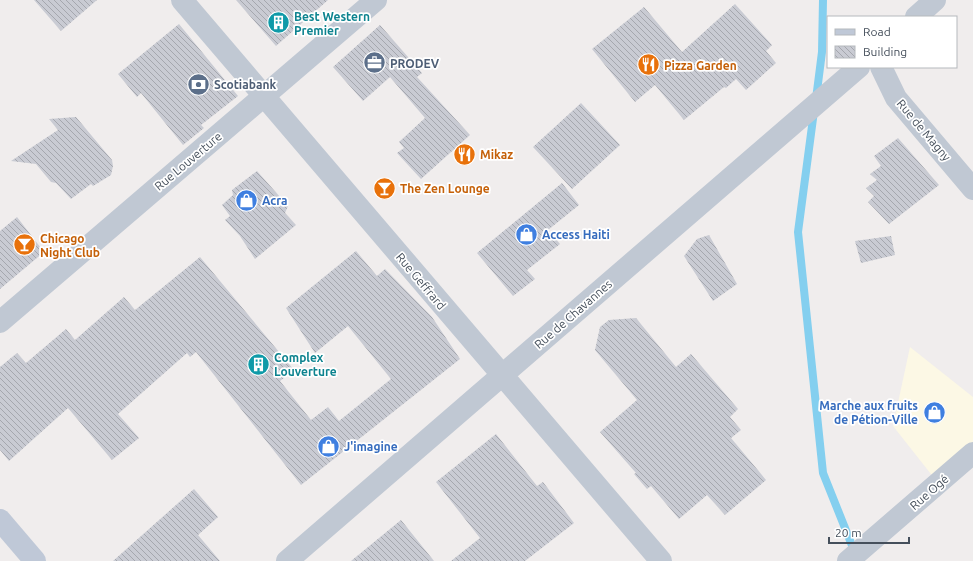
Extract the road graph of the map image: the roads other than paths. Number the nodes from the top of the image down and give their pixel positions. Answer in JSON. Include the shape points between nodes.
{"nodes":[{"id":1,"x":182,"y":0,"type":"edge"},
{"id":2,"x":376,"y":0,"type":"edge"},
{"id":3,"x":936,"y":0,"type":"edge"},
{"id":4,"x":917,"y":16,"type":"edge"},
{"id":5,"x":858,"y":68,"type":"edge"},
{"id":6,"x":881,"y":68,"type":"edge"},
{"id":7,"x":265,"y":96,"type":"junction"},
{"id":8,"x":973,"y":189,"type":"edge"},
{"id":9,"x":0,"y":322,"type":"edge"},
{"id":10,"x":502,"y":376,"type":"junction"},
{"id":11,"x":973,"y":454,"type":"edge"},
{"id":12,"x":0,"y":520,"type":"edge"},
{"id":13,"x":35,"y":561,"type":"edge"},
{"id":14,"x":287,"y":561,"type":"edge"},
{"id":15,"x":661,"y":561,"type":"edge"},
{"id":16,"x":848,"y":561,"type":"edge"}],
"edges":[{"from":1,"to":7,"type":"street","name":"Rue Geffrard"},
{"from":2,"to":7,"type":"street","name":"Rue Louverture"},
{"from":3,"to":4,"type":"street"},
{"from":5,"to":10,"type":"street","name":"Rue de Chavannes"},
{"from":6,"to":8,"type":"street","name":"Rue de Magny","via":[[896,98]]},
{"from":7,"to":9,"type":"street","name":"Rue Louverture"},
{"from":7,"to":10,"type":"street","name":"Rue Geffrard"},
{"from":10,"to":14,"type":"street","name":"Rue de Chavannes"},
{"from":10,"to":15,"type":"street","name":"Rue Geffrard"},
{"from":11,"to":16,"type":"street","name":"Rue Ogé"},
{"from":12,"to":13,"type":"main road"}]}
